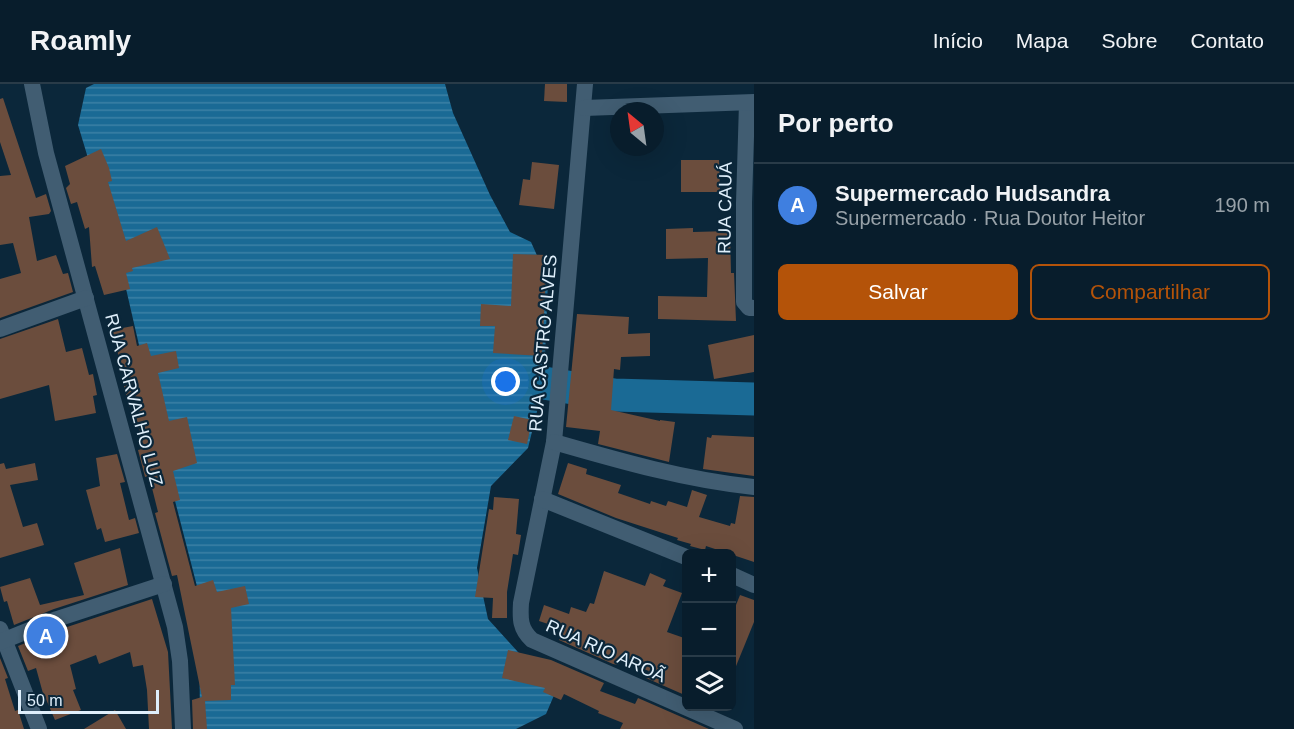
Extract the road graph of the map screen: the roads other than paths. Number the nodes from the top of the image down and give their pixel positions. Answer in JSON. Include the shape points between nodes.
{"nodes":[{"id":1,"x":32,"y":84,"type":"edge"},
{"id":2,"x":585,"y":84,"type":"edge"},
{"id":3,"x":751,"y":102,"type":"edge"},
{"id":4,"x":584,"y":108,"type":"junction"},
{"id":5,"x":86,"y":298,"type":"junction"},
{"id":6,"x":754,"y":308,"type":"edge"},
{"id":7,"x":0,"y":329,"type":"edge"},
{"id":8,"x":554,"y":442,"type":"junction"},
{"id":9,"x":754,"y":487,"type":"edge"},
{"id":10,"x":542,"y":499,"type":"junction"},
{"id":11,"x":682,"y":554,"type":"edge"},
{"id":12,"x":736,"y":577,"type":"edge"},
{"id":13,"x":164,"y":584,"type":"junction"},
{"id":14,"x":754,"y":585,"type":"edge"},
{"id":15,"x":520,"y":603,"type":"joint"},
{"id":16,"x":2,"y":637,"type":"edge"},
{"id":17,"x":39,"y":729,"type":"edge"},
{"id":18,"x":183,"y":729,"type":"edge"},
{"id":19,"x":735,"y":729,"type":"edge"}],
"edges":[{"from":1,"to":5,"type":"street","name":"RUA CARVALHO LUZ","via":[[46,153]]},
{"from":2,"to":4,"type":"street","name":"RUA CASTRO ALVES"},
{"from":3,"to":4,"type":"street"},
{"from":3,"to":6,"type":"street","name":"RUA CAUÁ","via":[[744,203],[744,302]]},
{"from":4,"to":8,"type":"street","name":"RUA CASTRO ALVES"},
{"from":5,"to":7,"type":"street"},
{"from":5,"to":13,"type":"street","name":"RUA CARVALHO LUZ"},
{"from":8,"to":9,"type":"street","via":[[640,466]]},
{"from":8,"to":10,"type":"street","name":"RUA CASTRO ALVES"},
{"from":10,"to":11,"type":"street"},
{"from":10,"to":15,"type":"street","name":"RUA CASTRO ALVES"},
{"from":12,"to":14,"type":"street"},
{"from":13,"to":16,"type":"street"},
{"from":13,"to":18,"type":"street","name":"RUA CARVALHO LUZ","via":[[176,627]]},
{"from":15,"to":19,"type":"street","name":"RUA RIO AROÃ","via":[[520,622],[532,640]]},
{"from":16,"to":17,"type":"street"}]}
